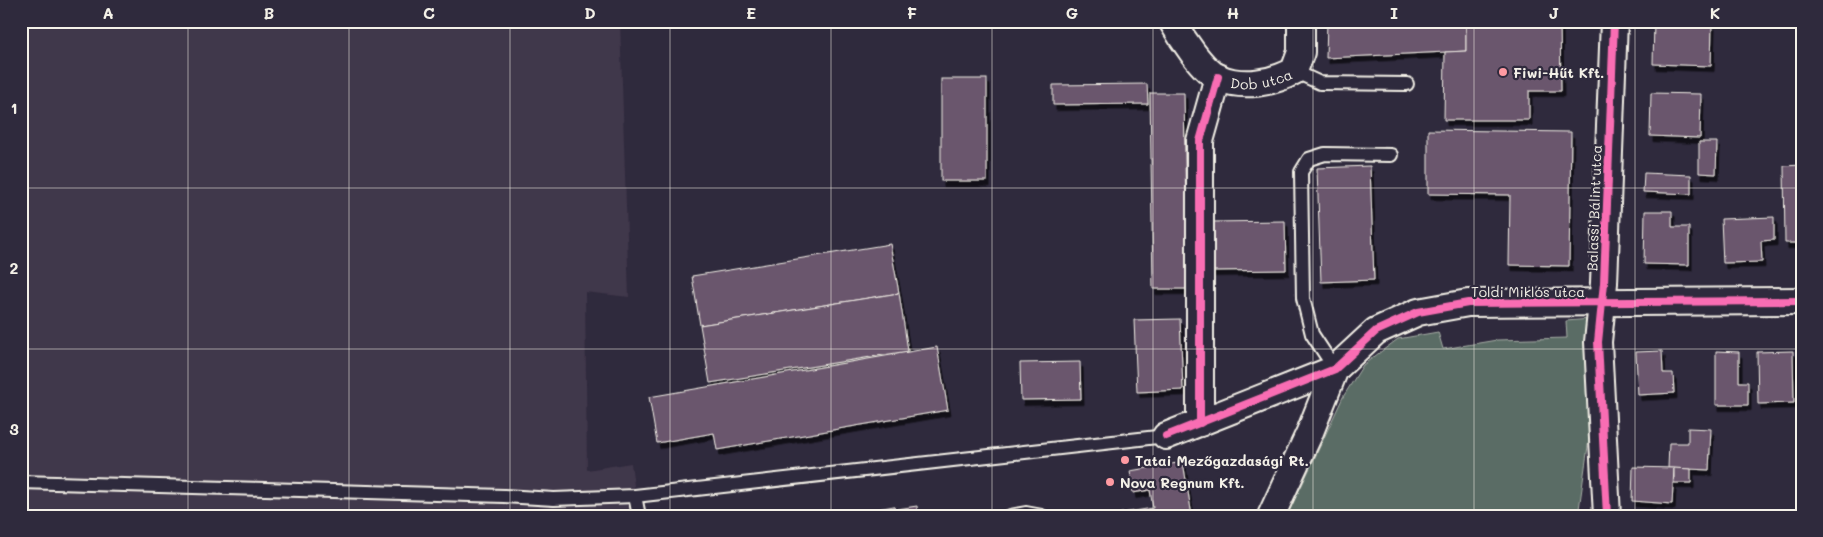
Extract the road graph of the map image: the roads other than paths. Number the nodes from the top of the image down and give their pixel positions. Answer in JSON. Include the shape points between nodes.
{"nodes":[{"id":1,"x":1172,"y":21,"type":"edge"},
{"id":2,"x":1300,"y":21,"type":"edge"},
{"id":3,"x":1614,"y":21,"type":"edge"},
{"id":4,"x":1294,"y":71,"type":"junction"},
{"id":5,"x":1218,"y":78,"type":"junction"},
{"id":6,"x":1407,"y":84,"type":"dead end"},
{"id":7,"x":1391,"y":155,"type":"dead end"},
{"id":8,"x":1802,"y":302,"type":"edge"},
{"id":9,"x":1602,"y":304,"type":"junction"},
{"id":10,"x":1335,"y":368,"type":"junction"},
{"id":11,"x":1200,"y":423,"type":"junction"},
{"id":12,"x":1166,"y":436,"type":"joint"},
{"id":13,"x":21,"y":482,"type":"edge"},
{"id":14,"x":635,"y":496,"type":"junction"},
{"id":15,"x":640,"y":516,"type":"edge"},
{"id":16,"x":1010,"y":516,"type":"edge"},
{"id":17,"x":1042,"y":516,"type":"edge"},
{"id":18,"x":1271,"y":516,"type":"edge"},
{"id":19,"x":1607,"y":516,"type":"edge"}],
"edges":[{"from":1,"to":5,"type":"street","name":"Dob utca","via":[[1199,60]]},
{"from":2,"to":4,"type":"street","name":"Dob utca","via":[[1301,52]]},
{"from":3,"to":9,"type":"street","name":"Balassi Bálint utca"},
{"from":4,"to":5,"type":"street","name":"Dob utca","via":[[1278,80],[1249,84]]},
{"from":4,"to":6,"type":"lane","via":[[1320,83]]},
{"from":5,"to":11,"type":"street","via":[[1200,141]]},
{"from":7,"to":10,"type":"lane","via":[[1324,154],[1309,159],[1300,172],[1303,298],[1312,334]]},
{"from":8,"to":9,"type":"street","name":"Toldi Miklós utca"},
{"from":9,"to":10,"type":"street","name":"Toldi Miklós utca","via":[[1468,303],[1418,312],[1376,330]]},
{"from":9,"to":19,"type":"street","name":"Balassi Bálint utca","via":[[1598,342]]},
{"from":10,"to":11,"type":"street","name":"Toldi Miklós utca"},
{"from":10,"to":18,"type":"street","name":"Toldi Miklós utca"},
{"from":11,"to":12,"type":"street","name":"Toldi Miklós utca"},
{"from":12,"to":14,"type":"lane"},
{"from":13,"to":14,"type":"lane","via":[[554,499]]},
{"from":14,"to":15,"type":"lane"},
{"from":16,"to":17,"type":"lane","via":[[1026,513]]}]}
